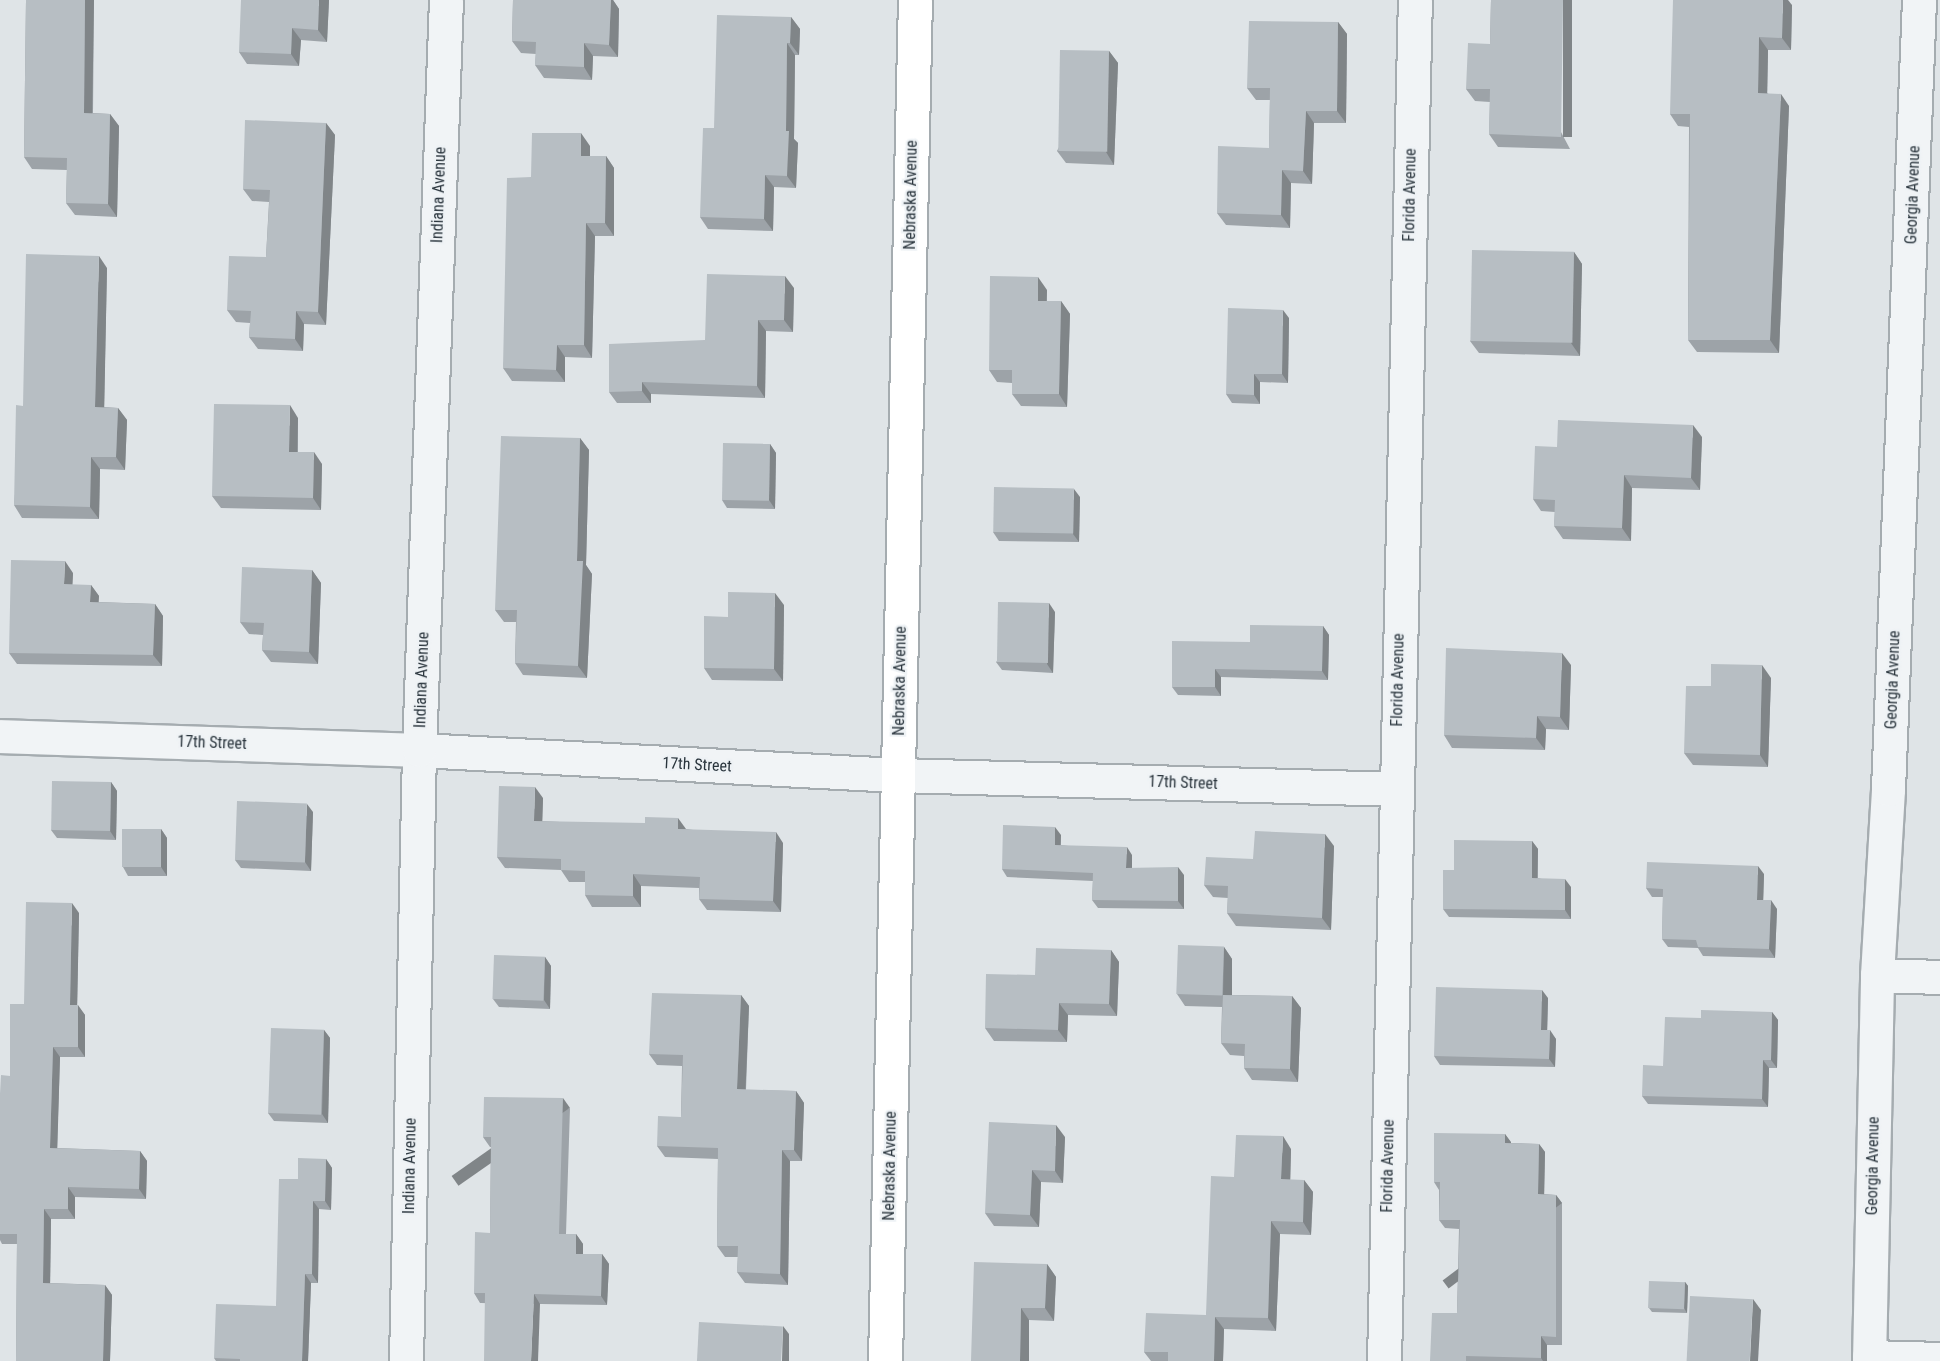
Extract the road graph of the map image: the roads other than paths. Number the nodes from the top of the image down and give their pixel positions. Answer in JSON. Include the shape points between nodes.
{"nodes":[{"id":1,"x":446,"y":0,"type":"edge"},
{"id":2,"x":915,"y":0,"type":"edge"},
{"id":3,"x":1415,"y":0,"type":"edge"},
{"id":4,"x":1919,"y":0,"type":"edge"},
{"id":5,"x":1930,"y":41,"type":"edge"},
{"id":6,"x":0,"y":736,"type":"edge"},
{"id":7,"x":419,"y":750,"type":"junction"},
{"id":8,"x":898,"y":775,"type":"junction"},
{"id":9,"x":1395,"y":789,"type":"junction"},
{"id":10,"x":1876,"y":975,"type":"junction"},
{"id":11,"x":1940,"y":977,"type":"edge"},
{"id":12,"x":1869,"y":1359,"type":"edge"},
{"id":13,"x":1940,"y":1359,"type":"edge"},
{"id":14,"x":406,"y":1361,"type":"edge"},
{"id":15,"x":885,"y":1361,"type":"edge"},
{"id":16,"x":1384,"y":1361,"type":"edge"}],
"edges":[{"from":1,"to":7,"type":"street","name":"Indiana Avenue"},
{"from":2,"to":8,"type":"main road","name":"Nebraska Avenue"},
{"from":3,"to":9,"type":"street","name":"Florida Avenue"},
{"from":4,"to":5,"type":"street","name":"Georgia Avenue"},
{"from":5,"to":10,"type":"street","name":"Georgia Avenue"},
{"from":6,"to":7,"type":"street","name":"17th Street"},
{"from":7,"to":8,"type":"street","name":"17th Street"},
{"from":7,"to":14,"type":"street","name":"Indiana Avenue"},
{"from":8,"to":9,"type":"street","name":"17th Street"},
{"from":8,"to":15,"type":"main road","name":"Nebraska Avenue"},
{"from":9,"to":16,"type":"street","name":"Florida Avenue"},
{"from":10,"to":11,"type":"street"},
{"from":10,"to":12,"type":"street","name":"Georgia Avenue"},
{"from":12,"to":13,"type":"street"}]}
